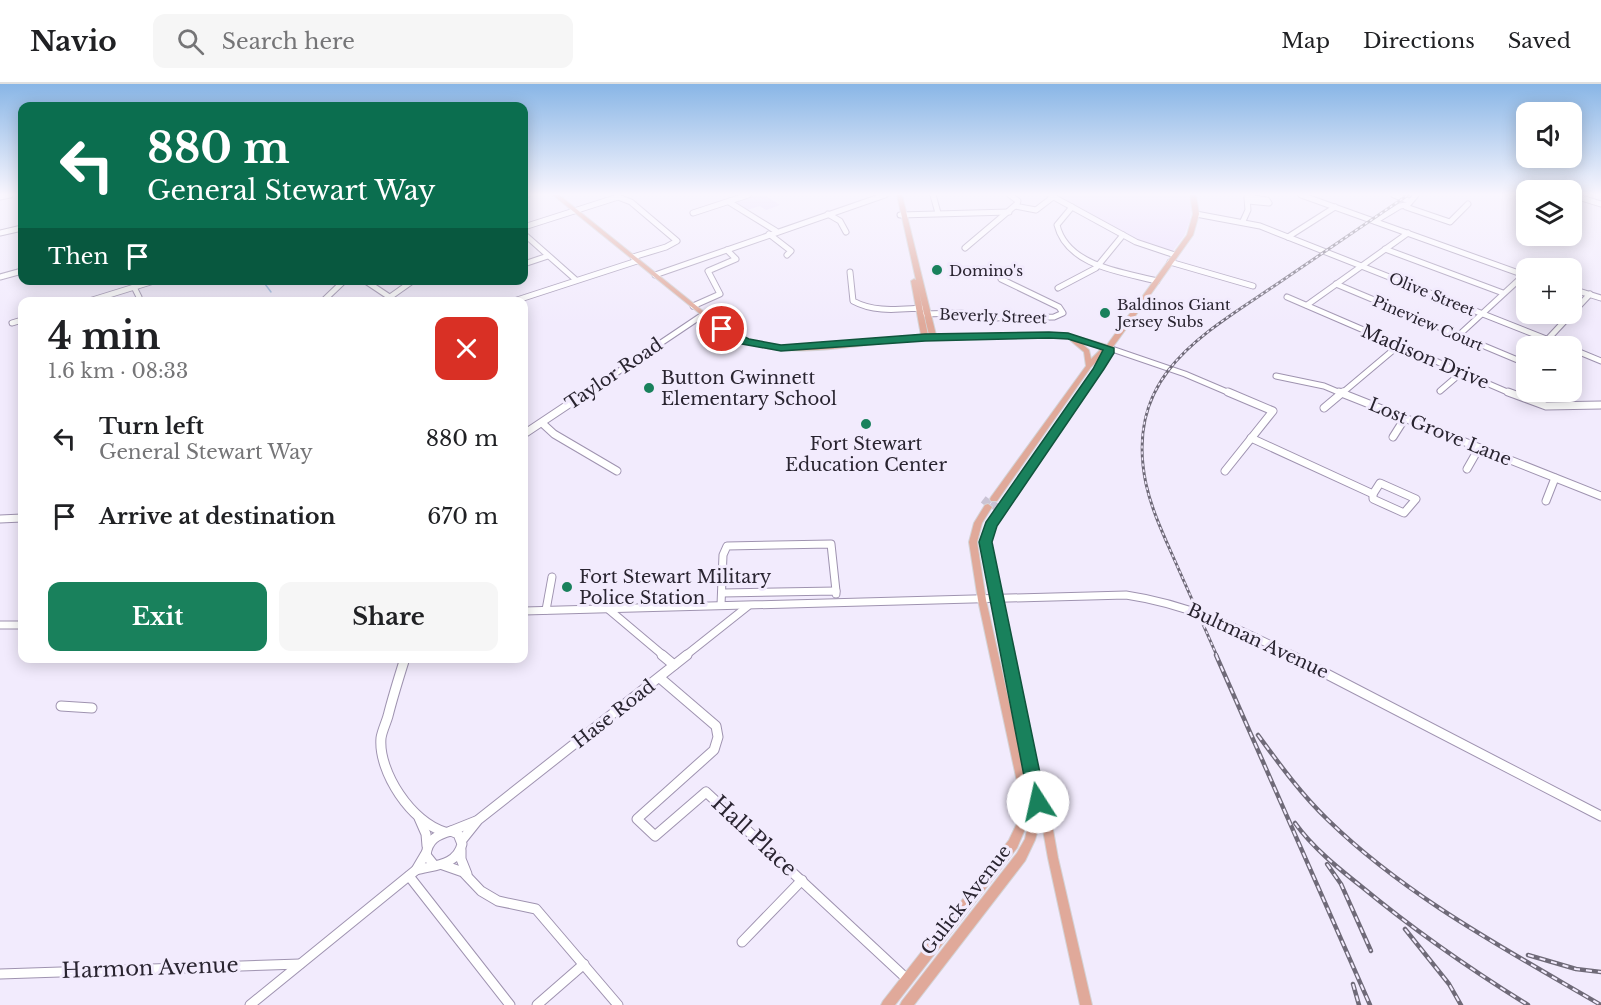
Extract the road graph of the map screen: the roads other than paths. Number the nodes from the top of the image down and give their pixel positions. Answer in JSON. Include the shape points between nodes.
{"nodes":[{"id":1,"x":528,"y":238,"type":"edge"},
{"id":2,"x":609,"y":238,"type":"edge"},
{"id":3,"x":672,"y":238,"type":"edge"},
{"id":4,"x":759,"y":238,"type":"edge"},
{"id":5,"x":774,"y":238,"type":"edge"},
{"id":6,"x":907,"y":238,"type":"edge"},
{"id":7,"x":978,"y":238,"type":"edge"},
{"id":8,"x":1062,"y":238,"type":"edge"},
{"id":9,"x":1121,"y":238,"type":"edge"},
{"id":10,"x":1129,"y":238,"type":"edge"},
{"id":11,"x":1188,"y":238,"type":"edge"},
{"id":12,"x":1291,"y":238,"type":"edge"},
{"id":13,"x":1401,"y":238,"type":"edge"},
{"id":14,"x":1422,"y":238,"type":"edge"},
{"id":15,"x":966,"y":248,"type":"dead end"},
{"id":16,"x":1385,"y":249,"type":"junction"},
{"id":17,"x":727,"y":250,"type":"junction"},
{"id":18,"x":786,"y":255,"type":"dead end"},
{"id":19,"x":1175,"y":255,"type":"junction"},
{"id":20,"x":548,"y":256,"type":"junction"},
{"id":21,"x":635,"y":259,"type":"junction"},
{"id":22,"x":1170,"y":262,"type":"junction"},
{"id":23,"x":528,"y":263,"type":"edge"},
{"id":24,"x":1103,"y":265,"type":"junction"},
{"id":25,"x":1362,"y":266,"type":"junction"},
{"id":26,"x":1516,"y":271,"type":"edge"},
{"id":27,"x":850,"y":272,"type":"dead end"},
{"id":28,"x":18,"y":273,"type":"edge"},
{"id":29,"x":655,"y":275,"type":"junction"},
{"id":30,"x":0,"y":278,"type":"edge"},
{"id":31,"x":1001,"y":279,"type":"dead end"},
{"id":32,"x":576,"y":280,"type":"junction"},
{"id":33,"x":1157,"y":281,"type":"junction"},
{"id":34,"x":1516,"y":283,"type":"edge"},
{"id":35,"x":1336,"y":284,"type":"junction"},
{"id":36,"x":141,"y":285,"type":"edge"},
{"id":37,"x":340,"y":285,"type":"edge"},
{"id":38,"x":372,"y":285,"type":"edge"},
{"id":39,"x":407,"y":285,"type":"edge"},
{"id":40,"x":1253,"y":286,"type":"dead end"},
{"id":41,"x":134,"y":287,"type":"junction"},
{"id":42,"x":1058,"y":288,"type":"dead end"},
{"id":43,"x":1582,"y":292,"type":"edge"},
{"id":44,"x":1503,"y":293,"type":"junction"},
{"id":45,"x":1590,"y":294,"type":"junction"},
{"id":46,"x":102,"y":297,"type":"edge"},
{"id":47,"x":139,"y":297,"type":"dead end"},
{"id":48,"x":327,"y":297,"type":"edge"},
{"id":49,"x":390,"y":297,"type":"joint"},
{"id":50,"x":526,"y":297,"type":"edge"},
{"id":51,"x":1287,"y":297,"type":"dead end"},
{"id":52,"x":1601,"y":298,"type":"edge"},
{"id":53,"x":1307,"y":305,"type":"junction"},
{"id":54,"x":693,"y":306,"type":"junction"},
{"id":55,"x":924,"y":311,"type":"junction"},
{"id":56,"x":704,"y":314,"type":"junction"},
{"id":57,"x":1482,"y":314,"type":"junction"},
{"id":58,"x":18,"y":321,"type":"edge"},
{"id":59,"x":12,"y":323,"type":"dead end"},
{"id":60,"x":1049,"y":335,"type":"junction"},
{"id":61,"x":1459,"y":336,"type":"junction"},
{"id":62,"x":1537,"y":336,"type":"edge"},
{"id":63,"x":1551,"y":336,"type":"edge"},
{"id":64,"x":929,"y":337,"type":"junction"},
{"id":65,"x":1398,"y":346,"type":"junction"},
{"id":66,"x":1109,"y":348,"type":"junction"},
{"id":67,"x":1582,"y":354,"type":"edge"},
{"id":68,"x":1516,"y":359,"type":"edge"},
{"id":69,"x":1601,"y":361,"type":"edge"},
{"id":70,"x":1089,"y":366,"type":"junction"},
{"id":71,"x":1461,"y":373,"type":"junction"},
{"id":72,"x":1276,"y":376,"type":"dead end"},
{"id":73,"x":1440,"y":391,"type":"dead end"},
{"id":74,"x":1342,"y":393,"type":"junction"},
{"id":75,"x":1065,"y":399,"type":"junction"},
{"id":76,"x":1076,"y":402,"type":"junction"},
{"id":77,"x":1601,"y":405,"type":"edge"},
{"id":78,"x":1324,"y":408,"type":"dead end"},
{"id":79,"x":1405,"y":418,"type":"junction"},
{"id":80,"x":542,"y":423,"type":"junction"},
{"id":81,"x":528,"y":432,"type":"edge"},
{"id":82,"x":1393,"y":437,"type":"dead end"},
{"id":83,"x":1251,"y":438,"type":"junction"},
{"id":84,"x":1479,"y":448,"type":"junction"},
{"id":85,"x":1467,"y":469,"type":"dead end"},
{"id":86,"x":617,"y":471,"type":"dead end"},
{"id":87,"x":1225,"y":471,"type":"dead end"},
{"id":88,"x":1555,"y":478,"type":"junction"},
{"id":89,"x":1373,"y":494,"type":"junction"},
{"id":90,"x":1601,"y":496,"type":"edge"},
{"id":91,"x":994,"y":499,"type":"tunnel mouth"},
{"id":92,"x":1546,"y":501,"type":"dead end"},
{"id":93,"x":987,"y":508,"type":"tunnel mouth"},
{"id":94,"x":18,"y":518,"type":"edge"},
{"id":95,"x":0,"y":519,"type":"edge"},
{"id":96,"x":552,"y":577,"type":"dead end"},
{"id":97,"x":836,"y":591,"type":"junction"},
{"id":98,"x":722,"y":593,"type":"junction"},
{"id":99,"x":997,"y":599,"type":"junction"},
{"id":100,"x":982,"y":600,"type":"junction"},
{"id":101,"x":836,"y":602,"type":"junction"},
{"id":102,"x":721,"y":605,"type":"junction"},
{"id":103,"x":748,"y":606,"type":"junction"},
{"id":104,"x":608,"y":608,"type":"junction"},
{"id":105,"x":546,"y":610,"type":"junction"},
{"id":106,"x":528,"y":611,"type":"edge"},
{"id":107,"x":0,"y":625,"type":"edge"},
{"id":108,"x":18,"y":625,"type":"edge"},
{"id":109,"x":403,"y":663,"type":"edge"},
{"id":110,"x":674,"y":665,"type":"junction"},
{"id":111,"x":660,"y":678,"type":"junction"},
{"id":112,"x":61,"y":706,"type":"dead end"},
{"id":113,"x":92,"y":708,"type":"dead end"},
{"id":114,"x":1025,"y":735,"type":"junction"},
{"id":115,"x":1601,"y":816,"type":"edge"},
{"id":116,"x":419,"y":818,"type":"junction"},
{"id":117,"x":478,"y":820,"type":"junction"},
{"id":118,"x":448,"y":831,"type":"junction"},
{"id":119,"x":462,"y":845,"type":"junction"},
{"id":120,"x":426,"y":850,"type":"junction"},
{"id":121,"x":439,"y":865,"type":"junction"},
{"id":122,"x":412,"y":873,"type":"junction"},
{"id":123,"x":467,"y":876,"type":"junction"},
{"id":124,"x":802,"y":880,"type":"junction"},
{"id":125,"x":742,"y":942,"type":"dead end"},
{"id":126,"x":300,"y":963,"type":"junction"},
{"id":127,"x":584,"y":964,"type":"junction"},
{"id":128,"x":0,"y":974,"type":"edge"},
{"id":129,"x":908,"y":979,"type":"junction"},
{"id":130,"x":250,"y":1005,"type":"edge"},
{"id":131,"x":510,"y":1005,"type":"edge"},
{"id":132,"x":537,"y":1005,"type":"edge"},
{"id":133,"x":618,"y":1005,"type":"edge"},
{"id":134,"x":887,"y":1005,"type":"edge"},
{"id":135,"x":906,"y":1005,"type":"edge"},
{"id":136,"x":1086,"y":1005,"type":"edge"}],
"edges":[{"from":1,"to":20,"type":"street"},
{"from":2,"to":21,"type":"main road"},
{"from":3,"to":21,"type":"street","via":[[676,241],[666,247]]},
{"from":4,"to":17,"type":"street"},
{"from":5,"to":18,"type":"street","via":[[791,250]]},
{"from":6,"to":55,"type":"main road"},
{"from":7,"to":15,"type":"street"},
{"from":8,"to":24,"type":"street","via":[[1073,253]]},
{"from":9,"to":24,"type":"street"},
{"from":10,"to":19,"type":"street"},
{"from":11,"to":19,"type":"main road"},
{"from":12,"to":25,"type":"street","name":"Olive Street"},
{"from":13,"to":16,"type":"street"},
{"from":14,"to":26,"type":"street"},
{"from":16,"to":25,"type":"street"},
{"from":16,"to":44,"type":"street"},
{"from":17,"to":29,"type":"street"},
{"from":17,"to":54,"type":"street","via":[[736,259],[708,271],[720,294]]},
{"from":19,"to":22,"type":"main road"},
{"from":20,"to":23,"type":"street"},
{"from":20,"to":32,"type":"street"},
{"from":21,"to":29,"type":"main road"},
{"from":21,"to":32,"type":"street"},
{"from":22,"to":33,"type":"main road"},
{"from":22,"to":40,"type":"street"},
{"from":24,"to":33,"type":"street"},
{"from":24,"to":42,"type":"street"},
{"from":25,"to":35,"type":"street"},
{"from":25,"to":57,"type":"street","name":"Olive Street"},
{"from":27,"to":55,"type":"street","via":[[853,301],[860,306]]},
{"from":28,"to":30,"type":"street"},
{"from":29,"to":54,"type":"main road"},
{"from":31,"to":55,"type":"street","name":"Beverly Street","via":[[1063,309],[1063,313],[1054,317],[989,318]]},
{"from":32,"to":50,"type":"street"},
{"from":33,"to":66,"type":"main road"},
{"from":34,"to":44,"type":"street"},
{"from":35,"to":53,"type":"street"},
{"from":35,"to":61,"type":"street","name":"Pineview Court"},
{"from":36,"to":41,"type":"street"},
{"from":37,"to":48,"type":"street"},
{"from":38,"to":49,"type":"street"},
{"from":39,"to":49,"type":"street"},
{"from":41,"to":46,"type":"street"},
{"from":41,"to":47,"type":"street"},
{"from":43,"to":45,"type":"street"},
{"from":44,"to":57,"type":"street"},
{"from":45,"to":52,"type":"street"},
{"from":45,"to":63,"type":"street"},
{"from":51,"to":53,"type":"street","name":"Madison Drive"},
{"from":53,"to":65,"type":"street","name":"Madison Drive"},
{"from":54,"to":56,"type":"main road"},
{"from":55,"to":64,"type":"main road"},
{"from":56,"to":64,"type":"main road","via":[[737,338],[773,347]]},
{"from":56,"to":80,"type":"street","name":"Taylor Road"},
{"from":57,"to":61,"type":"street"},
{"from":57,"to":62,"type":"street","name":"Olive Street"},
{"from":58,"to":59,"type":"street"},
{"from":60,"to":64,"type":"main road"},
{"from":60,"to":66,"type":"main road","via":[[1068,336]]},
{"from":60,"to":70,"type":"main road","via":[[1083,346],[1089,353]]},
{"from":61,"to":68,"type":"street","name":"Pineview Court"},
{"from":65,"to":71,"type":"street","name":"Madison Drive"},
{"from":65,"to":74,"type":"street"},
{"from":66,"to":70,"type":"main road"},
{"from":66,"to":76,"type":"main road","name":"Gulick Avenue"},
{"from":66,"to":83,"type":"street","via":[[1269,409],[1273,413]]},
{"from":67,"to":69,"type":"street"},
{"from":70,"to":75,"type":"main road"},
{"from":71,"to":73,"type":"street"},
{"from":71,"to":77,"type":"street","name":"Madison Drive","via":[[1546,406]]},
{"from":72,"to":74,"type":"street","name":"Lost Grove Lane","via":[[1316,383]]},
{"from":74,"to":78,"type":"street"},
{"from":74,"to":79,"type":"street","name":"Lost Grove Lane"},
{"from":75,"to":76,"type":"main road"},
{"from":75,"to":91,"type":"main road"},
{"from":76,"to":99,"type":"main road","name":"Gulick Avenue","via":[[987,534],[986,554]]},
{"from":79,"to":82,"type":"street"},
{"from":79,"to":84,"type":"street","name":"Lost Grove Lane"},
{"from":80,"to":81,"type":"street","name":"Taylor Road"},
{"from":80,"to":86,"type":"street"},
{"from":83,"to":87,"type":"street"},
{"from":83,"to":89,"type":"street"},
{"from":84,"to":85,"type":"street"},
{"from":84,"to":88,"type":"street","name":"Lost Grove Lane"},
{"from":88,"to":90,"type":"street","name":"Lost Grove Lane"},
{"from":88,"to":92,"type":"street"},
{"from":89,"to":89,"type":"street","via":[[1373,499],[1404,513],[1416,499],[1380,483]]},
{"from":93,"to":100,"type":"main road","via":[[973,542]]},
{"from":94,"to":95,"type":"street"},
{"from":96,"to":105,"type":"street"},
{"from":97,"to":98,"type":"street"},
{"from":97,"to":98,"type":"street","via":[[831,544],[728,546],[723,555]]},
{"from":97,"to":101,"type":"street"},
{"from":98,"to":102,"type":"street"},
{"from":99,"to":100,"type":"street","name":"Bultman Avenue"},
{"from":99,"to":114,"type":"main road","name":"Gulick Avenue"},
{"from":99,"to":115,"type":"street","name":"Bultman Avenue","via":[[1126,595],[1197,610],[1341,680]]},
{"from":100,"to":101,"type":"street","name":"Bultman Avenue"},
{"from":100,"to":129,"type":"main road","via":[[1021,774],[1023,825],[1013,844]]},
{"from":101,"to":103,"type":"street","name":"Bultman Avenue"},
{"from":102,"to":103,"type":"street","name":"Bultman Avenue"},
{"from":102,"to":104,"type":"street","name":"Bultman Avenue"},
{"from":103,"to":110,"type":"street","name":"Hase Road"},
{"from":104,"to":105,"type":"street","name":"Bultman Avenue"},
{"from":104,"to":110,"type":"street"},
{"from":105,"to":106,"type":"street","name":"Bultman Avenue"},
{"from":107,"to":108,"type":"street"},
{"from":109,"to":116,"type":"street","via":[[381,738],[382,751],[396,788]]},
{"from":110,"to":111,"type":"street","name":"Hase Road"},
{"from":111,"to":117,"type":"street","name":"Hase Road"},
{"from":111,"to":124,"type":"street","name":"Hall Place","via":[[716,726],[718,737],[714,750],[637,819],[655,837],[706,792]]},
{"from":112,"to":113,"type":"street"},
{"from":114,"to":135,"type":"main road","name":"Gulick Avenue","via":[[1038,802],[1030,841]]},
{"from":114,"to":136,"type":"main road","via":[[1044,799]]},
{"from":116,"to":118,"type":"street"},
{"from":116,"to":120,"type":"street","via":[[426,834]]},
{"from":117,"to":118,"type":"street"},
{"from":117,"to":119,"type":"street"},
{"from":118,"to":119,"type":"street","via":[[460,835]]},
{"from":118,"to":120,"type":"street","via":[[435,836]]},
{"from":119,"to":121,"type":"street","via":[[454,859]]},
{"from":119,"to":123,"type":"street","via":[[461,858]]},
{"from":120,"to":121,"type":"street","via":[[429,862]]},
{"from":120,"to":122,"type":"street"},
{"from":121,"to":122,"type":"street"},
{"from":121,"to":123,"type":"street","via":[[457,868]]},
{"from":122,"to":126,"type":"street"},
{"from":122,"to":131,"type":"street"},
{"from":123,"to":127,"type":"street","via":[[498,901],[536,909]]},
{"from":124,"to":125,"type":"street"},
{"from":124,"to":129,"type":"street","name":"Hall Place"},
{"from":126,"to":128,"type":"street","name":"Harmon Avenue"},
{"from":126,"to":130,"type":"street"},
{"from":127,"to":132,"type":"street"},
{"from":127,"to":133,"type":"street"},
{"from":129,"to":134,"type":"main road"}]}
